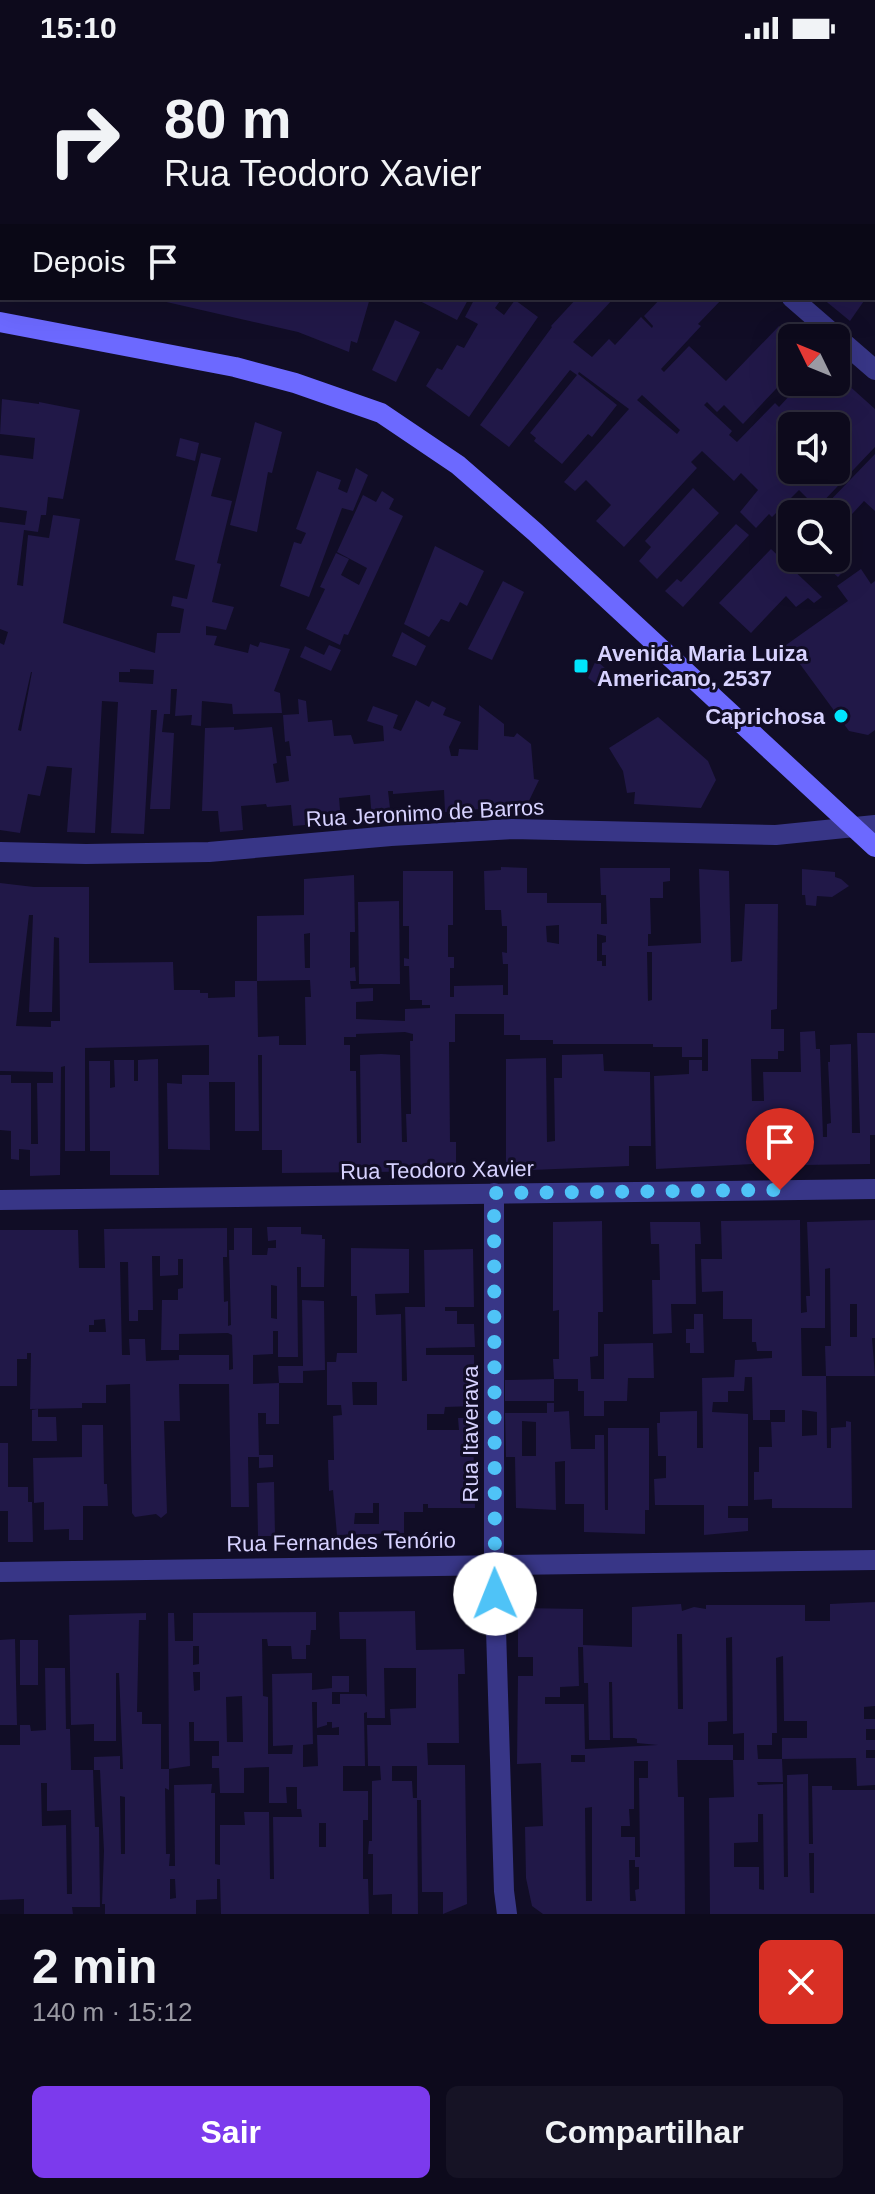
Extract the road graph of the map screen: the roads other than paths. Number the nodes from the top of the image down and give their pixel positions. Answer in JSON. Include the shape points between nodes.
{"nodes":[{"id":1,"x":794,"y":300,"type":"edge"},
{"id":2,"x":0,"y":322,"type":"edge"},
{"id":3,"x":875,"y":370,"type":"edge"},
{"id":4,"x":875,"y":825,"type":"edge"},
{"id":5,"x":852,"y":826,"type":"junction"},
{"id":6,"x":875,"y":847,"type":"edge"},
{"id":7,"x":0,"y":852,"type":"edge"},
{"id":8,"x":875,"y":1189,"type":"edge"},
{"id":9,"x":494,"y":1193,"type":"junction"},
{"id":10,"x":0,"y":1200,"type":"edge"},
{"id":11,"x":875,"y":1560,"type":"edge"},
{"id":12,"x":494,"y":1564,"type":"junction"},
{"id":13,"x":0,"y":1572,"type":"edge"},
{"id":14,"x":507,"y":1914,"type":"edge"}],
"edges":[{"from":1,"to":3,"type":"street"},
{"from":2,"to":5,"type":"main road","via":[[235,367],[381,413],[469,475]]},
{"from":4,"to":5,"type":"street","name":"Rua Jeronimo de Barros"},
{"from":5,"to":6,"type":"main road"},
{"from":5,"to":7,"type":"street","name":"Rua Jeronimo de Barros","via":[[776,835],[512,829],[209,852]]},
{"from":8,"to":9,"type":"street","name":"Rua Teodoro Xavier"},
{"from":9,"to":10,"type":"street","name":"Rua Teodoro Xavier"},
{"from":9,"to":12,"type":"street","name":"Rua Itaverava"},
{"from":11,"to":12,"type":"street","name":"Rua Fernandes Tenório"},
{"from":12,"to":13,"type":"street","name":"Rua Fernandes Tenório"},
{"from":12,"to":14,"type":"street","name":"Rua Itaverava"}]}
